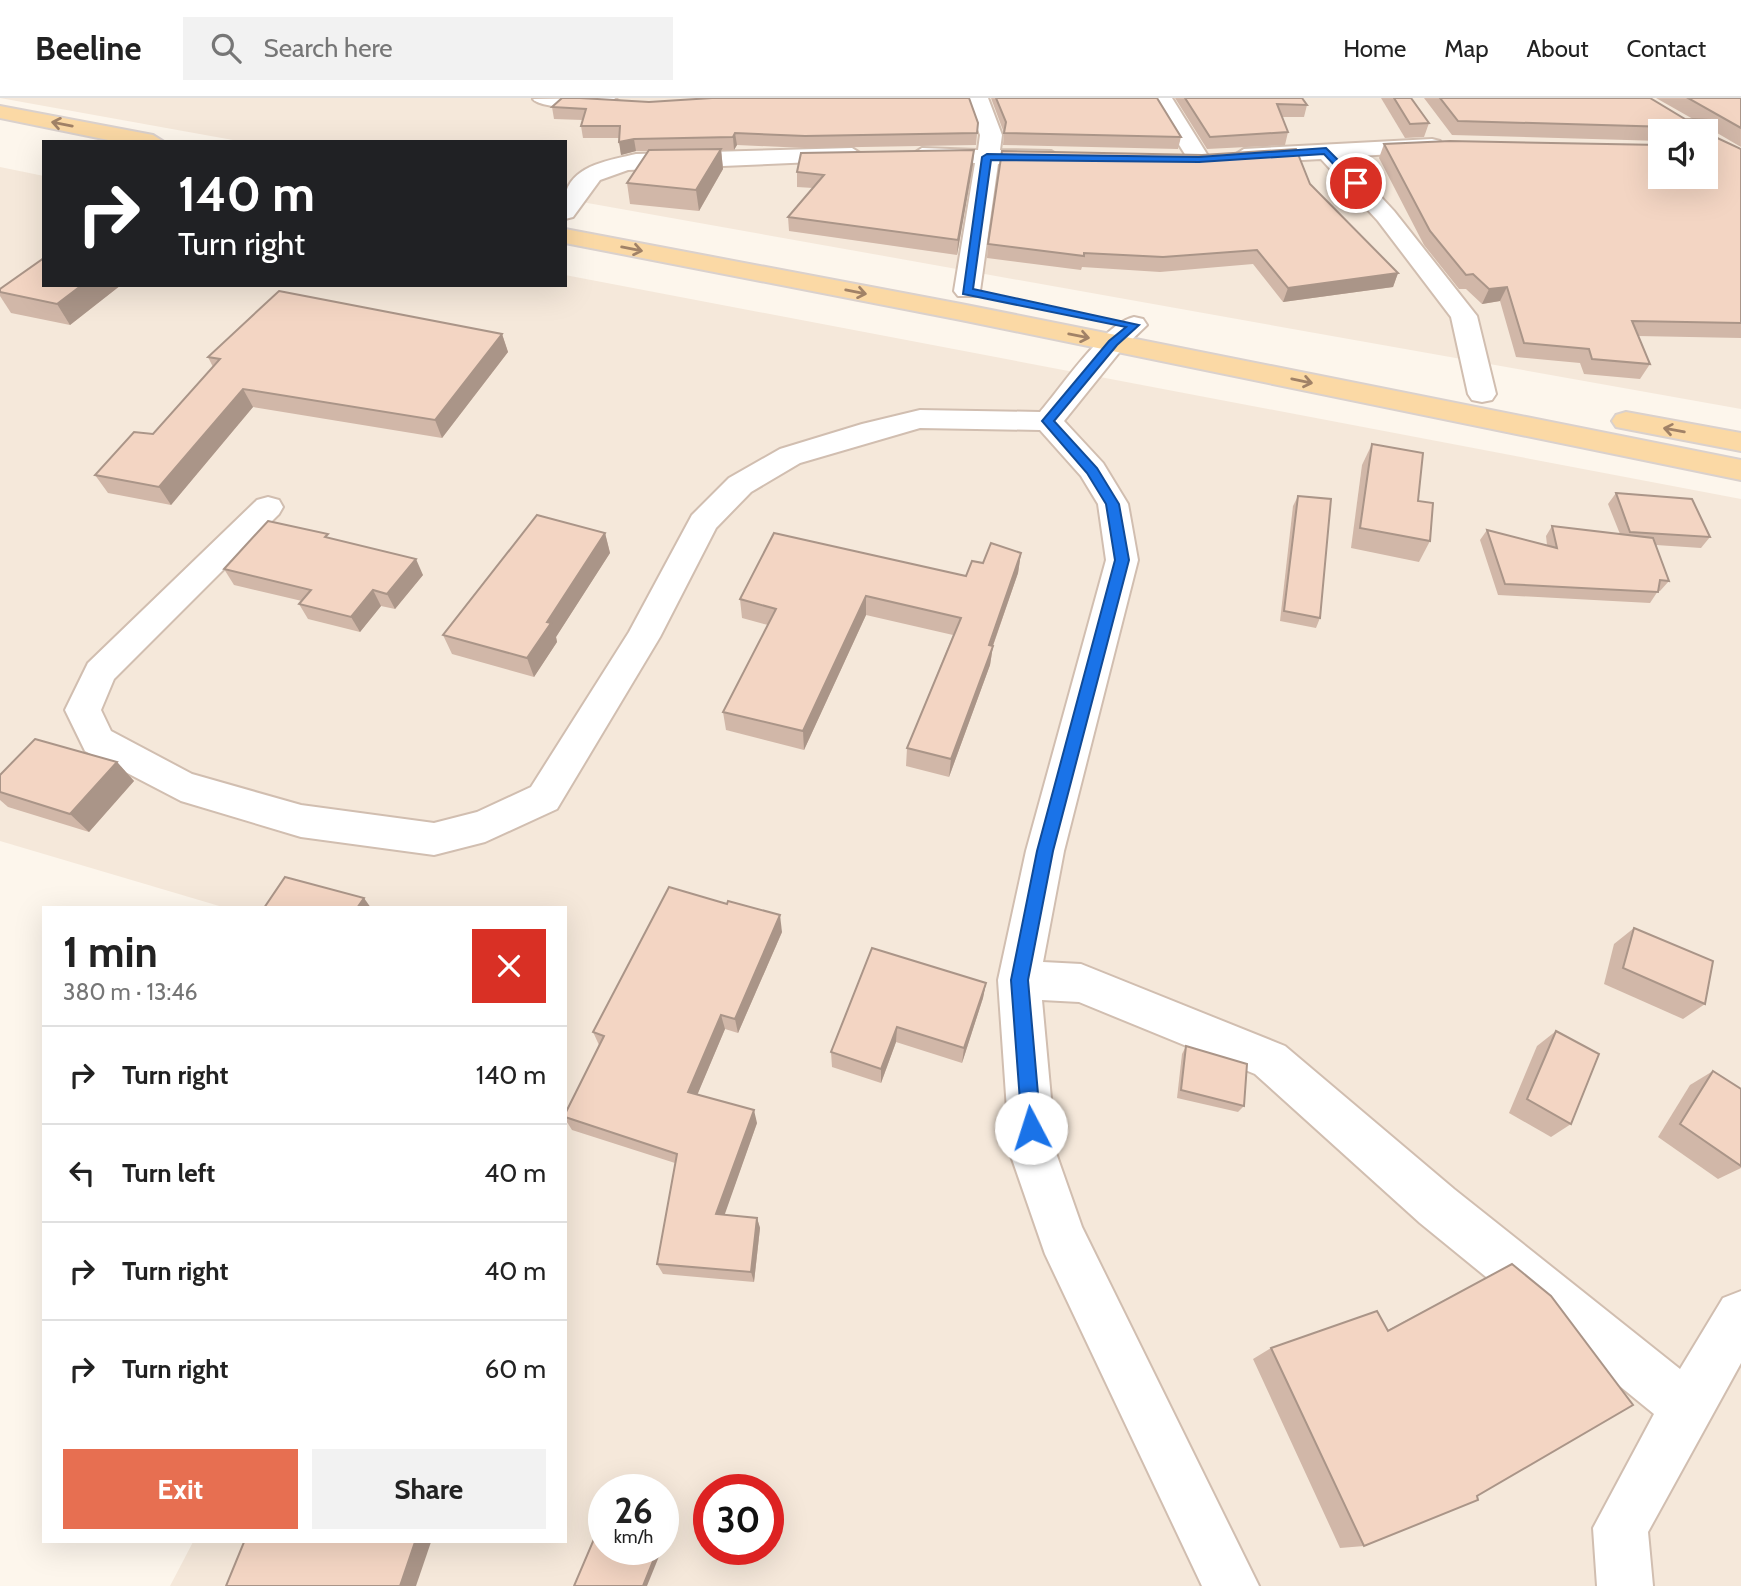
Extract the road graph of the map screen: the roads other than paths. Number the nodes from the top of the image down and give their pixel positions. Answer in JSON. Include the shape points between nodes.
{"nodes":[{"id":1,"x":977,"y":98,"type":"edge"},
{"id":2,"x":1161,"y":98,"type":"edge"},
{"id":3,"x":544,"y":99,"type":"edge"},
{"id":4,"x":638,"y":106,"type":"edge"},
{"id":5,"x":0,"y":113,"type":"edge"},
{"id":6,"x":1430,"y":126,"type":"edge"},
{"id":7,"x":0,"y":133,"type":"edge"},
{"id":8,"x":142,"y":140,"type":"edge"},
{"id":9,"x":42,"y":141,"type":"edge"},
{"id":10,"x":1326,"y":151,"type":"junction"},
{"id":11,"x":871,"y":155,"type":"edge"},
{"id":12,"x":898,"y":155,"type":"edge"},
{"id":13,"x":987,"y":157,"type":"junction"},
{"id":14,"x":1068,"y":158,"type":"edge"},
{"id":15,"x":1199,"y":159,"type":"junction"},
{"id":16,"x":1174,"y":160,"type":"edge"},
{"id":17,"x":567,"y":211,"type":"edge"},
{"id":18,"x":567,"y":215,"type":"edge"},
{"id":19,"x":567,"y":236,"type":"edge"},
{"id":20,"x":967,"y":291,"type":"junction"},
{"id":21,"x":1124,"y":334,"type":"junction"},
{"id":22,"x":1482,"y":394,"type":"junction"},
{"id":23,"x":1048,"y":421,"type":"junction"},
{"id":24,"x":1741,"y":442,"type":"edge"},
{"id":25,"x":1741,"y":470,"type":"edge"},
{"id":26,"x":268,"y":507,"type":"dead end"},
{"id":27,"x":1019,"y":980,"type":"junction"},
{"id":28,"x":1741,"y":1315,"type":"edge"},
{"id":29,"x":1686,"y":1407,"type":"junction"},
{"id":30,"x":1231,"y":1586,"type":"edge"},
{"id":31,"x":1625,"y":1586,"type":"edge"}],
"edges":[{"from":1,"to":13,"type":"street","via":[[990,135]]},
{"from":2,"to":15,"type":"street"},
{"from":3,"to":4,"type":"street"},
{"from":8,"to":5,"type":"main road","one_way":true},
{"from":6,"to":10,"type":"street","via":[[1450,146]]},
{"from":7,"to":9,"type":"main road"},
{"from":10,"to":15,"type":"street"},
{"from":10,"to":22,"type":"street","via":[[1386,216],[1464,316]]},
{"from":11,"to":17,"type":"street","via":[[636,161],[603,169],[583,181]]},
{"from":12,"to":13,"type":"street"},
{"from":13,"to":14,"type":"street"},
{"from":13,"to":20,"type":"street"},
{"from":15,"to":16,"type":"street"},
{"from":18,"to":20,"type":"main road"},
{"from":19,"to":21,"type":"main road","one_way":true},
{"from":20,"to":21,"type":"main road"},
{"from":21,"to":22,"type":"main road"},
{"from":21,"to":23,"type":"street"},
{"from":21,"to":25,"type":"main road","one_way":true},
{"from":24,"to":22,"type":"main road","one_way":true},
{"from":23,"to":26,"type":"street","via":[[920,419],[790,456],[740,485],[703,522],[643,638],[544,798],[485,826],[434,839],[274,814],[181,786],[98,741],[83,710],[100,672]]},
{"from":23,"to":27,"type":"street","via":[[1092,470],[1113,504],[1122,560],[1045,851]]},
{"from":27,"to":29,"type":"street","via":[[1081,983],[1270,1060],[1437,1206]]},
{"from":27,"to":30,"type":"street","via":[[1033,1153],[1062,1237]]},
{"from":28,"to":29,"type":"street"},
{"from":29,"to":31,"type":"street","via":[[1620,1528]]}]}
